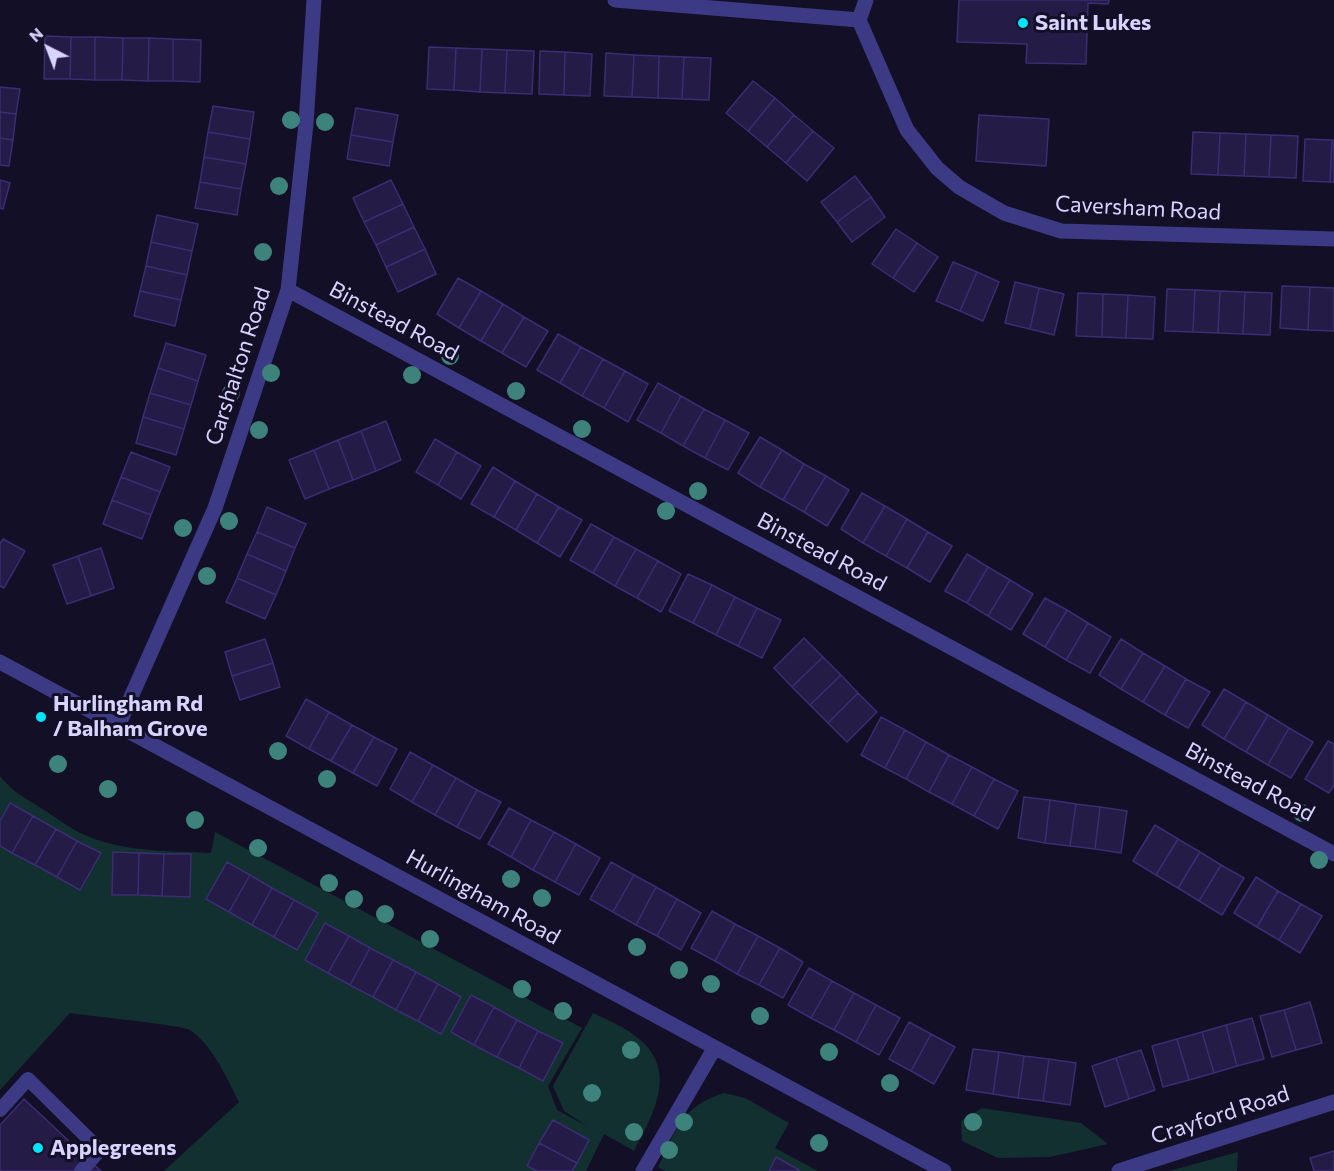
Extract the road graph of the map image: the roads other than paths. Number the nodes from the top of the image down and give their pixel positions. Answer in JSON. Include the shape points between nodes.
{"nodes":[{"id":1,"x":314,"y":0,"type":"edge"},
{"id":2,"x":615,"y":0,"type":"edge"},
{"id":3,"x":866,"y":0,"type":"edge"},
{"id":4,"x":859,"y":20,"type":"junction"},
{"id":5,"x":1334,"y":239,"type":"edge"},
{"id":6,"x":288,"y":290,"type":"junction"},
{"id":7,"x":0,"y":662,"type":"edge"},
{"id":8,"x":119,"y":724,"type":"junction"},
{"id":9,"x":1334,"y":854,"type":"edge"},
{"id":10,"x":714,"y":1049,"type":"junction"},
{"id":11,"x":1334,"y":1102,"type":"edge"},
{"id":12,"x":0,"y":1110,"type":"edge"},
{"id":13,"x":81,"y":1171,"type":"edge"},
{"id":14,"x":643,"y":1171,"type":"edge"},
{"id":15,"x":944,"y":1171,"type":"edge"},
{"id":16,"x":1119,"y":1171,"type":"edge"}],
"edges":[{"from":1,"to":6,"type":"street","name":"Carshalton Road","via":[[306,124]]},
{"from":2,"to":4,"type":"street"},
{"from":3,"to":4,"type":"street"},
{"from":4,"to":5,"type":"street","name":"Caversham Road","via":[[907,130],[959,187],[1004,213],[1061,231]]},
{"from":6,"to":8,"type":"street","name":"Carshalton Road","via":[[215,508]]},
{"from":6,"to":9,"type":"street","name":"Binstead Road"},
{"from":7,"to":8,"type":"street","name":"Hurlingham Road"},
{"from":8,"to":10,"type":"street","name":"Hurlingham Road"},
{"from":10,"to":14,"type":"street"},
{"from":10,"to":15,"type":"street","name":"Hurlingham Road"},
{"from":11,"to":16,"type":"street","name":"Crayford Road"},
{"from":12,"to":13,"type":"lane","via":[[28,1079],[100,1150]]}]}
